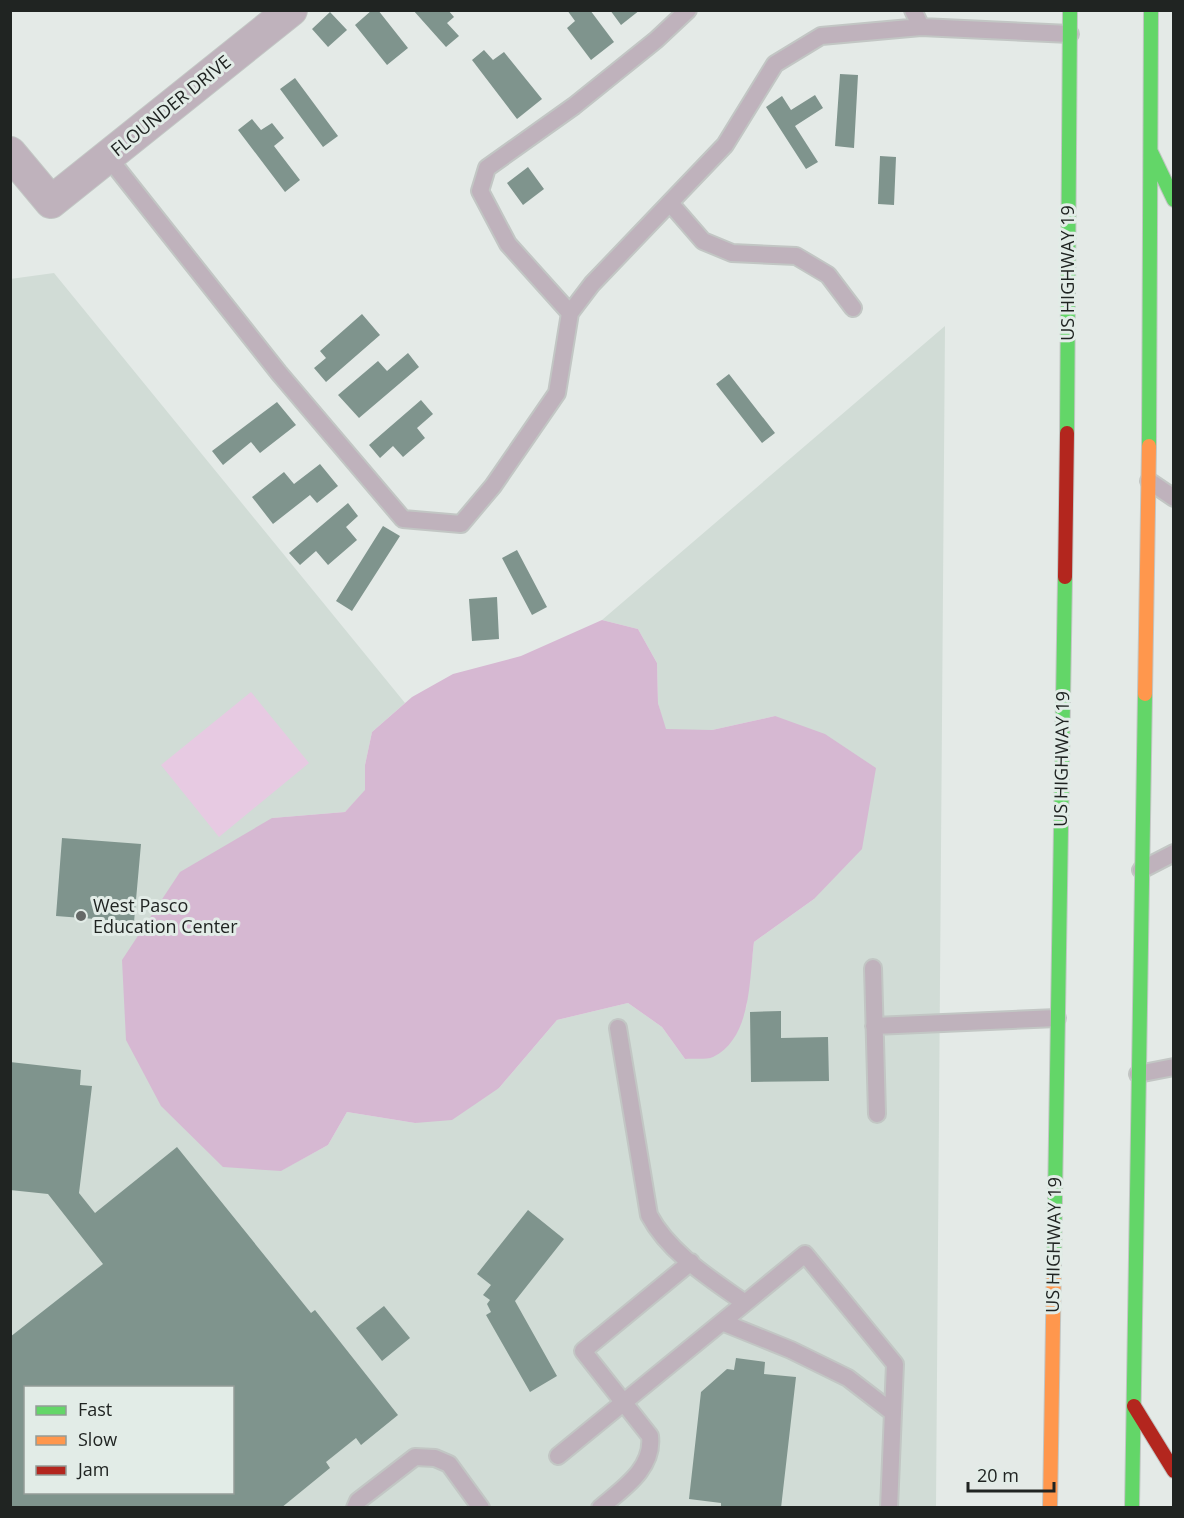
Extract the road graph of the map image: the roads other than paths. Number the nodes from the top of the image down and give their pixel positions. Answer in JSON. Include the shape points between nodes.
{"nodes":[{"id":1,"x":291,"y":10,"type":"edge"},
{"id":2,"x":688,"y":10,"type":"edge"},
{"id":3,"x":913,"y":10,"type":"edge"},
{"id":4,"x":1070,"y":10,"type":"edge"},
{"id":5,"x":1151,"y":10,"type":"edge"},
{"id":6,"x":921,"y":27,"type":"junction"},
{"id":7,"x":1070,"y":34,"type":"junction"},
{"id":8,"x":1150,"y":152,"type":"junction"},
{"id":9,"x":10,"y":153,"type":"edge"},
{"id":10,"x":108,"y":157,"type":"junction"},
{"id":11,"x":1173,"y":200,"type":"edge"},
{"id":12,"x":670,"y":203,"type":"junction"},
{"id":13,"x":852,"y":308,"type":"dead end"},
{"id":14,"x":570,"y":313,"type":"junction"},
{"id":15,"x":1149,"y":481,"type":"junction"},
{"id":16,"x":1173,"y":498,"type":"edge"},
{"id":17,"x":1173,"y":853,"type":"edge"},
{"id":18,"x":1141,"y":870,"type":"junction"},
{"id":19,"x":873,"y":968,"type":"dead end"},
{"id":20,"x":1058,"y":1018,"type":"junction"},
{"id":21,"x":874,"y":1026,"type":"junction"},
{"id":22,"x":618,"y":1028,"type":"dead end"},
{"id":23,"x":1173,"y":1067,"type":"edge"},
{"id":24,"x":1138,"y":1074,"type":"junction"},
{"id":25,"x":877,"y":1113,"type":"dead end"},
{"id":26,"x":691,"y":1262,"type":"junction"},
{"id":27,"x":745,"y":1303,"type":"junction"},
{"id":28,"x":722,"y":1322,"type":"junction"},
{"id":29,"x":625,"y":1402,"type":"junction"},
{"id":30,"x":1134,"y":1405,"type":"junction"},
{"id":31,"x":892,"y":1412,"type":"junction"},
{"id":32,"x":558,"y":1456,"type":"dead end"},
{"id":33,"x":1173,"y":1471,"type":"edge"},
{"id":34,"x":355,"y":1508,"type":"edge"},
{"id":35,"x":482,"y":1508,"type":"edge"},
{"id":36,"x":600,"y":1508,"type":"edge"},
{"id":37,"x":889,"y":1508,"type":"edge"},
{"id":38,"x":1050,"y":1508,"type":"edge"},
{"id":39,"x":1132,"y":1508,"type":"edge"}],
"edges":[{"from":1,"to":10,"type":"street","name":"FLOUNDER DRIVE"},
{"from":2,"to":14,"type":"lane","via":[[574,106],[487,168],[480,191],[508,244]]},
{"from":3,"to":6,"type":"lane"},
{"from":4,"to":7,"type":"main road","name":"US HIGHWAY 19"},
{"from":5,"to":8,"type":"main road"},
{"from":6,"to":7,"type":"lane"},
{"from":6,"to":12,"type":"lane","via":[[821,36],[775,64],[725,145]]},
{"from":7,"to":20,"type":"main road","name":"US HIGHWAY 19"},
{"from":8,"to":11,"type":"main road"},
{"from":8,"to":15,"type":"main road"},
{"from":9,"to":10,"type":"street","name":"FLOUNDER DRIVE","via":[[51,202]]},
{"from":10,"to":14,"type":"lane","via":[[279,373],[403,519],[461,524],[493,486],[557,393]]},
{"from":12,"to":13,"type":"lane","via":[[703,241],[732,253],[796,256],[828,275]]},
{"from":12,"to":14,"type":"lane","via":[[592,284]]},
{"from":15,"to":16,"type":"lane"},
{"from":15,"to":18,"type":"main road"},
{"from":17,"to":18,"type":"lane"},
{"from":18,"to":24,"type":"main road"},
{"from":19,"to":21,"type":"lane"},
{"from":20,"to":21,"type":"lane"},
{"from":20,"to":38,"type":"main road","name":"US HIGHWAY 19"},
{"from":21,"to":25,"type":"lane"},
{"from":22,"to":26,"type":"lane","via":[[649,1215],[658,1230]]},
{"from":23,"to":24,"type":"lane"},
{"from":24,"to":30,"type":"main road"},
{"from":26,"to":27,"type":"lane"},
{"from":26,"to":29,"type":"lane","via":[[583,1351]]},
{"from":27,"to":28,"type":"lane"},
{"from":27,"to":31,"type":"lane","via":[[805,1254],[895,1364]]},
{"from":28,"to":29,"type":"lane"},
{"from":28,"to":31,"type":"lane","via":[[848,1378]]},
{"from":29,"to":32,"type":"lane"},
{"from":29,"to":36,"type":"lane","via":[[650,1436],[651,1446],[643,1468]]},
{"from":30,"to":33,"type":"main road"},
{"from":30,"to":39,"type":"main road"},
{"from":31,"to":37,"type":"lane"},
{"from":34,"to":35,"type":"lane","via":[[358,1501],[415,1457],[435,1458],[448,1464]]}]}
